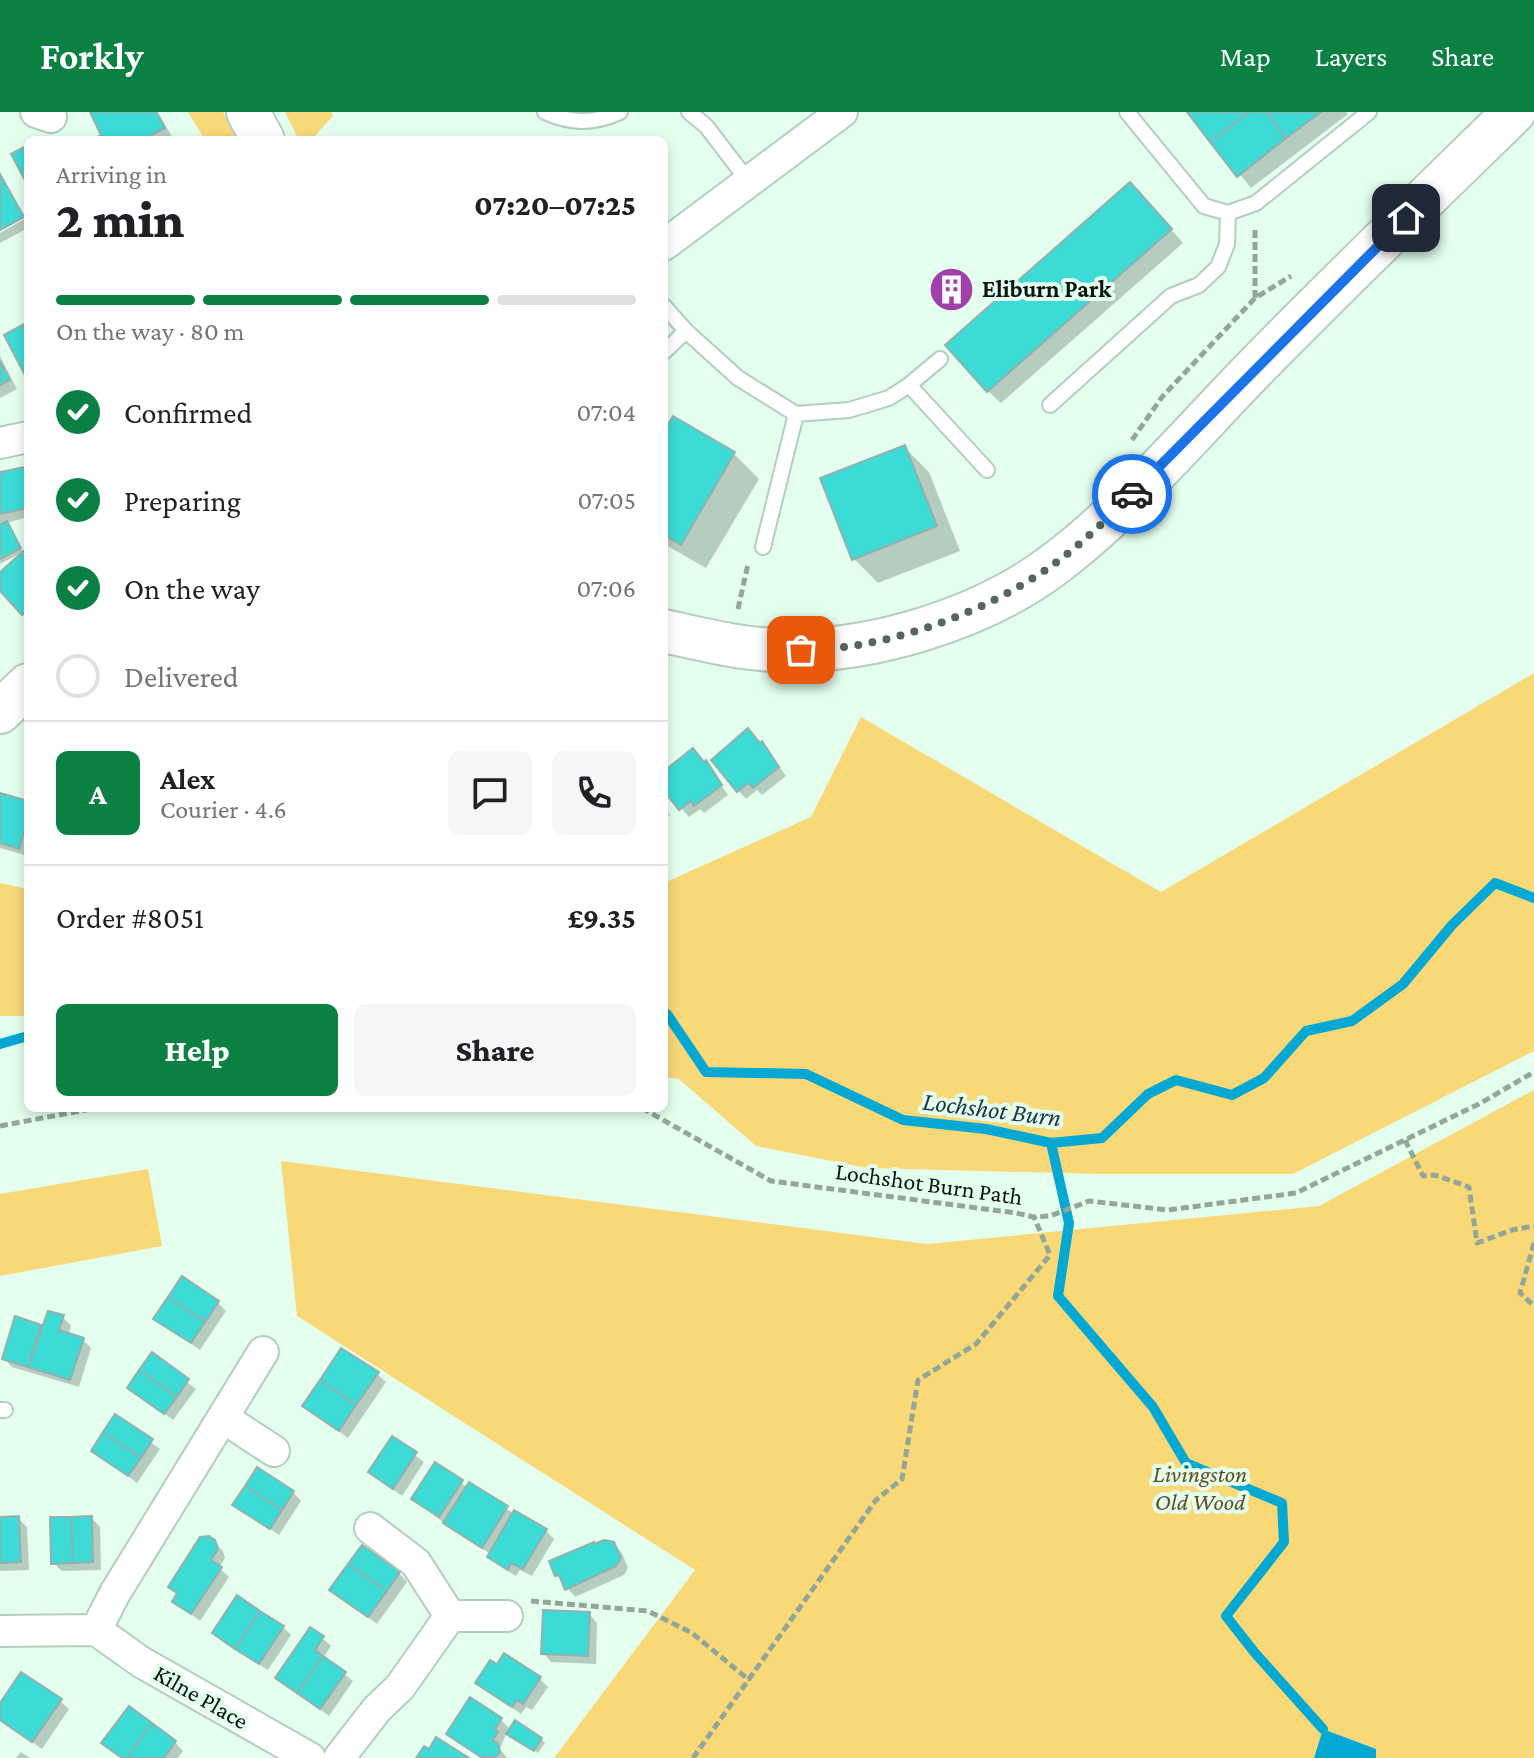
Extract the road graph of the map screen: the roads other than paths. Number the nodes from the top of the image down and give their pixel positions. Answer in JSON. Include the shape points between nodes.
{"nodes":[{"id":1,"x":248,"y":112,"type":"edge"},
{"id":2,"x":545,"y":112,"type":"edge"},
{"id":3,"x":620,"y":112,"type":"edge"},
{"id":4,"x":689,"y":112,"type":"edge"},
{"id":5,"x":1127,"y":112,"type":"edge"},
{"id":6,"x":1369,"y":112,"type":"edge"},
{"id":7,"x":1514,"y":112,"type":"edge"},
{"id":8,"x":835,"y":118,"type":"edge"},
{"id":9,"x":261,"y":136,"type":"edge"},
{"id":10,"x":749,"y":182,"type":"junction"},
{"id":11,"x":1228,"y":213,"type":"junction"},
{"id":12,"x":668,"y":242,"type":"edge"},
{"id":13,"x":668,"y":311,"type":"edge"},
{"id":14,"x":686,"y":331,"type":"junction"},
{"id":15,"x":668,"y":348,"type":"edge"},
{"id":16,"x":940,"y":359,"type":"dead end"},
{"id":17,"x":909,"y":385,"type":"junction"},
{"id":18,"x":1050,"y":405,"type":"dead end"},
{"id":19,"x":796,"y":414,"type":"junction"},
{"id":20,"x":24,"y":438,"type":"edge"},
{"id":21,"x":0,"y":443,"type":"edge"},
{"id":22,"x":987,"y":470,"type":"dead end"},
{"id":23,"x":763,"y":547,"type":"road end"},
{"id":24,"x":668,"y":630,"type":"edge"},
{"id":25,"x":263,"y":1352,"type":"dead end"},
{"id":26,"x":225,"y":1419,"type":"junction"},
{"id":27,"x":274,"y":1451,"type":"dead end"},
{"id":28,"x":370,"y":1528,"type":"dead end"},
{"id":29,"x":450,"y":1616,"type":"junction"},
{"id":30,"x":507,"y":1616,"type":"road end"},
{"id":31,"x":96,"y":1630,"type":"junction"},
{"id":32,"x":0,"y":1631,"type":"edge"},
{"id":33,"x":310,"y":1758,"type":"edge"},
{"id":34,"x":339,"y":1758,"type":"edge"}],
"edges":[{"from":1,"to":9,"type":"street"},
{"from":2,"to":3,"type":"lane","via":[[575,123]]},
{"from":4,"to":10,"type":"lane"},
{"from":5,"to":11,"type":"lane","via":[[1204,206]]},
{"from":6,"to":11,"type":"lane","via":[[1256,203]]},
{"from":7,"to":24,"type":"street","via":[[1118,508],[1056,563],[998,599],[874,642],[827,650],[776,650],[736,619]]},
{"from":8,"to":10,"type":"street"},
{"from":10,"to":12,"type":"street"},
{"from":11,"to":18,"type":"lane","via":[[1227,244],[1218,267],[1199,285],[1171,296]]},
{"from":13,"to":14,"type":"lane"},
{"from":14,"to":15,"type":"lane"},
{"from":14,"to":19,"type":"lane","via":[[738,378]]},
{"from":16,"to":17,"type":"lane"},
{"from":17,"to":19,"type":"lane","via":[[889,398],[849,410]]},
{"from":17,"to":22,"type":"lane"},
{"from":19,"to":23,"type":"lane"},
{"from":20,"to":21,"type":"street"},
{"from":25,"to":26,"type":"street"},
{"from":26,"to":27,"type":"street"},
{"from":26,"to":31,"type":"street"},
{"from":28,"to":29,"type":"street","via":[[416,1563]]},
{"from":29,"to":30,"type":"street"},
{"from":29,"to":34,"type":"street","via":[[400,1687]]},
{"from":31,"to":32,"type":"street"},
{"from":31,"to":33,"type":"street","name":"Kilne Place","via":[[141,1662]]}]}
